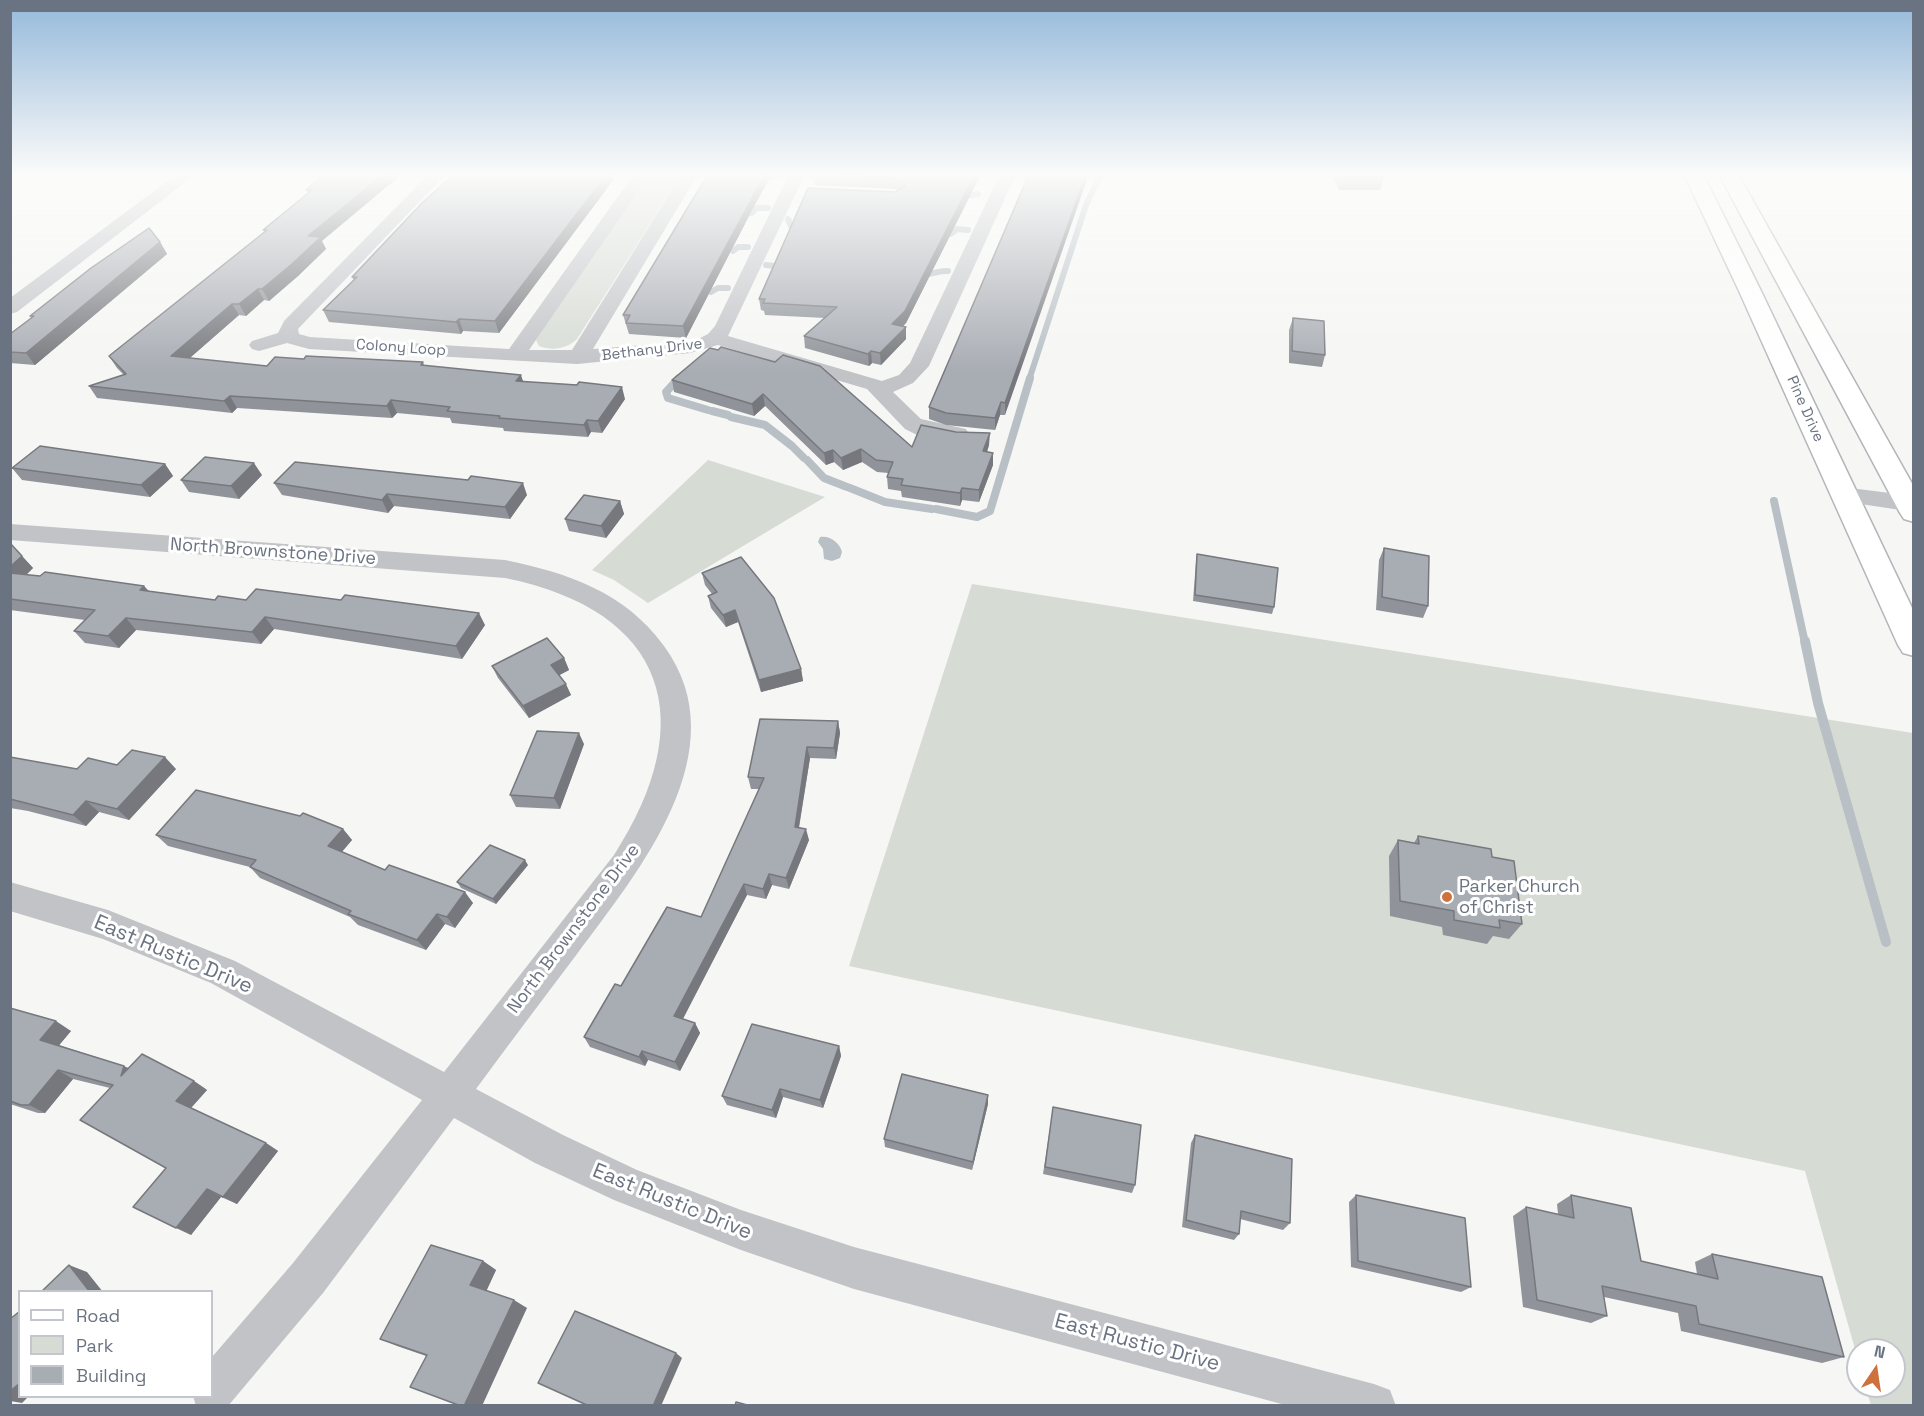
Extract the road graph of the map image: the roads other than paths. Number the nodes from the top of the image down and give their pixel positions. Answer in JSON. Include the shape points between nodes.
{"nodes":[{"id":1,"x":100,"y":240,"type":"edge"},
{"id":2,"x":373,"y":240,"type":"edge"},
{"id":3,"x":596,"y":240,"type":"edge"},
{"id":4,"x":649,"y":240,"type":"edge"},
{"id":5,"x":769,"y":240,"type":"edge"},
{"id":6,"x":977,"y":240,"type":"edge"},
{"id":7,"x":1726,"y":240,"type":"edge"},
{"id":8,"x":1765,"y":240,"type":"edge"},
{"id":9,"x":10,"y":308,"type":"edge"},
{"id":10,"x":289,"y":336,"type":"junction"},
{"id":11,"x":716,"y":338,"type":"junction"},
{"id":12,"x":259,"y":345,"type":"dead end"},
{"id":13,"x":515,"y":356,"type":"junction"},
{"id":14,"x":577,"y":358,"type":"junction"},
{"id":15,"x":881,"y":389,"type":"junction"},
{"id":16,"x":976,"y":437,"type":"edge"},
{"id":17,"x":1842,"y":495,"type":"junction"},
{"id":18,"x":1912,"y":507,"type":"edge"},
{"id":19,"x":10,"y":532,"type":"edge"},
{"id":20,"x":1914,"y":645,"type":"edge"},
{"id":21,"x":10,"y":896,"type":"edge"},
{"id":22,"x":447,"y":1096,"type":"junction"},
{"id":23,"x":213,"y":1389,"type":"edge"},
{"id":24,"x":1374,"y":1406,"type":"edge"}],
"edges":[{"from":1,"to":9,"type":"street"},
{"from":2,"to":10,"type":"street","via":[[294,321],[288,328]]},
{"from":3,"to":13,"type":"street"},
{"from":4,"to":14,"type":"street"},
{"from":5,"to":11,"type":"street"},
{"from":6,"to":15,"type":"street","via":[[919,366],[906,379]]},
{"from":7,"to":17,"type":"main road","name":"Pine Drive"},
{"from":8,"to":18,"type":"main road"},
{"from":10,"to":12,"type":"street"},
{"from":10,"to":13,"type":"street","name":"Colony Loop","via":[[309,343]]},
{"from":11,"to":14,"type":"street","name":"Bethany Drive","via":[[694,346]]},
{"from":11,"to":15,"type":"street","name":"Bethany Drive"},
{"from":13,"to":14,"type":"street","name":"Colony Loop"},
{"from":15,"to":16,"type":"street","via":[[892,405],[916,426]]},
{"from":17,"to":18,"type":"street"},
{"from":17,"to":20,"type":"main road","name":"Pine Drive"},
{"from":19,"to":22,"type":"street","name":"North Brownstone Drive","via":[[523,572],[567,583],[599,597],[627,618],[646,641],[667,678],[675,719],[669,776],[652,820],[613,882]]},
{"from":21,"to":22,"type":"street","name":"East Rustic Drive","via":[[108,925],[223,972]]},
{"from":22,"to":23,"type":"street","name":"North Brownstone Drive","via":[[308,1278]]},
{"from":22,"to":24,"type":"street","name":"East Rustic Drive","via":[[628,1186],[799,1251]]}]}
